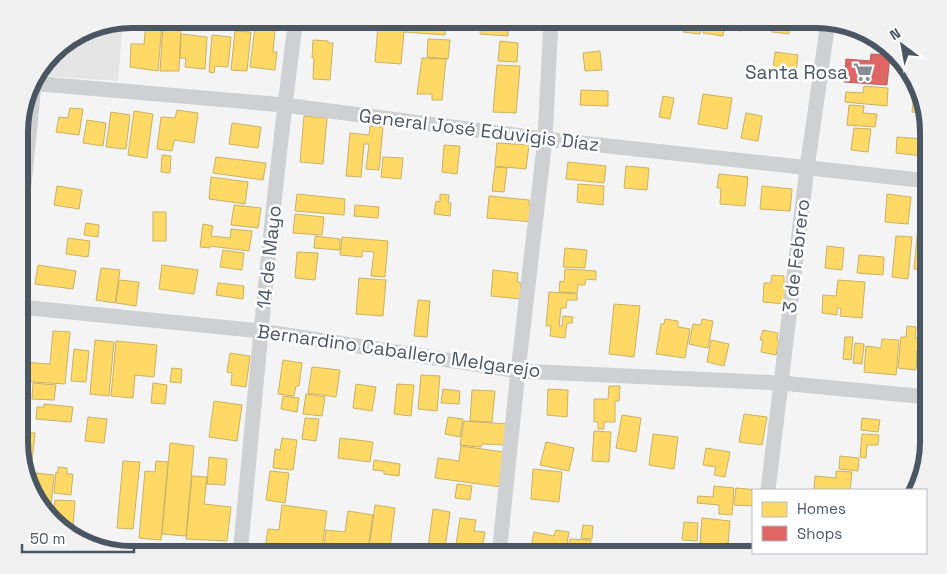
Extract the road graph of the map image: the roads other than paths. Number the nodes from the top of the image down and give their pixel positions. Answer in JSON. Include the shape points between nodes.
{"nodes":[{"id":1,"x":295,"y":28,"type":"edge"},
{"id":2,"x":551,"y":28,"type":"edge"},
{"id":3,"x":827,"y":28,"type":"edge"},
{"id":4,"x":40,"y":82,"type":"edge"},
{"id":5,"x":31,"y":105,"type":"edge"},
{"id":6,"x":284,"y":105,"type":"junction"},
{"id":7,"x":28,"y":136,"type":"edge"},
{"id":8,"x":545,"y":139,"type":"junction"},
{"id":9,"x":807,"y":168,"type":"junction"},
{"id":10,"x":919,"y":180,"type":"edge"},
{"id":11,"x":28,"y":308,"type":"edge"},
{"id":12,"x":261,"y":331,"type":"junction"},
{"id":13,"x":518,"y":371,"type":"junction"},
{"id":14,"x":781,"y":383,"type":"junction"},
{"id":15,"x":919,"y":396,"type":"edge"},
{"id":16,"x":768,"y":489,"type":"edge"},
{"id":17,"x":241,"y":546,"type":"edge"},
{"id":18,"x":500,"y":546,"type":"edge"}],
"edges":[{"from":1,"to":6,"type":"street","name":"14 de Mayo"},
{"from":2,"to":8,"type":"street"},
{"from":3,"to":9,"type":"street","name":"3 de Febrero"},
{"from":4,"to":6,"type":"street","name":"General José Eduvigis Díaz"},
{"from":5,"to":7,"type":"street"},
{"from":6,"to":8,"type":"street","name":"General José Eduvigis Díaz"},
{"from":6,"to":12,"type":"street","name":"14 de Mayo"},
{"from":8,"to":9,"type":"street","name":"General José Eduvigis Díaz"},
{"from":8,"to":13,"type":"street"},
{"from":9,"to":10,"type":"street","name":"General José Eduvigis Díaz"},
{"from":9,"to":14,"type":"street","name":"3 de Febrero"},
{"from":11,"to":12,"type":"street","name":"Bernardino Caballero Melgarejo"},
{"from":12,"to":13,"type":"street","name":"Bernardino Caballero Melgarejo"},
{"from":12,"to":17,"type":"street","name":"14 de Mayo"},
{"from":13,"to":14,"type":"street","name":"Bernardino Caballero Melgarejo"},
{"from":13,"to":18,"type":"street"},
{"from":14,"to":15,"type":"street","name":"Bernardino Caballero Melgarejo"},
{"from":14,"to":16,"type":"street","name":"3 de Febrero"}]}
